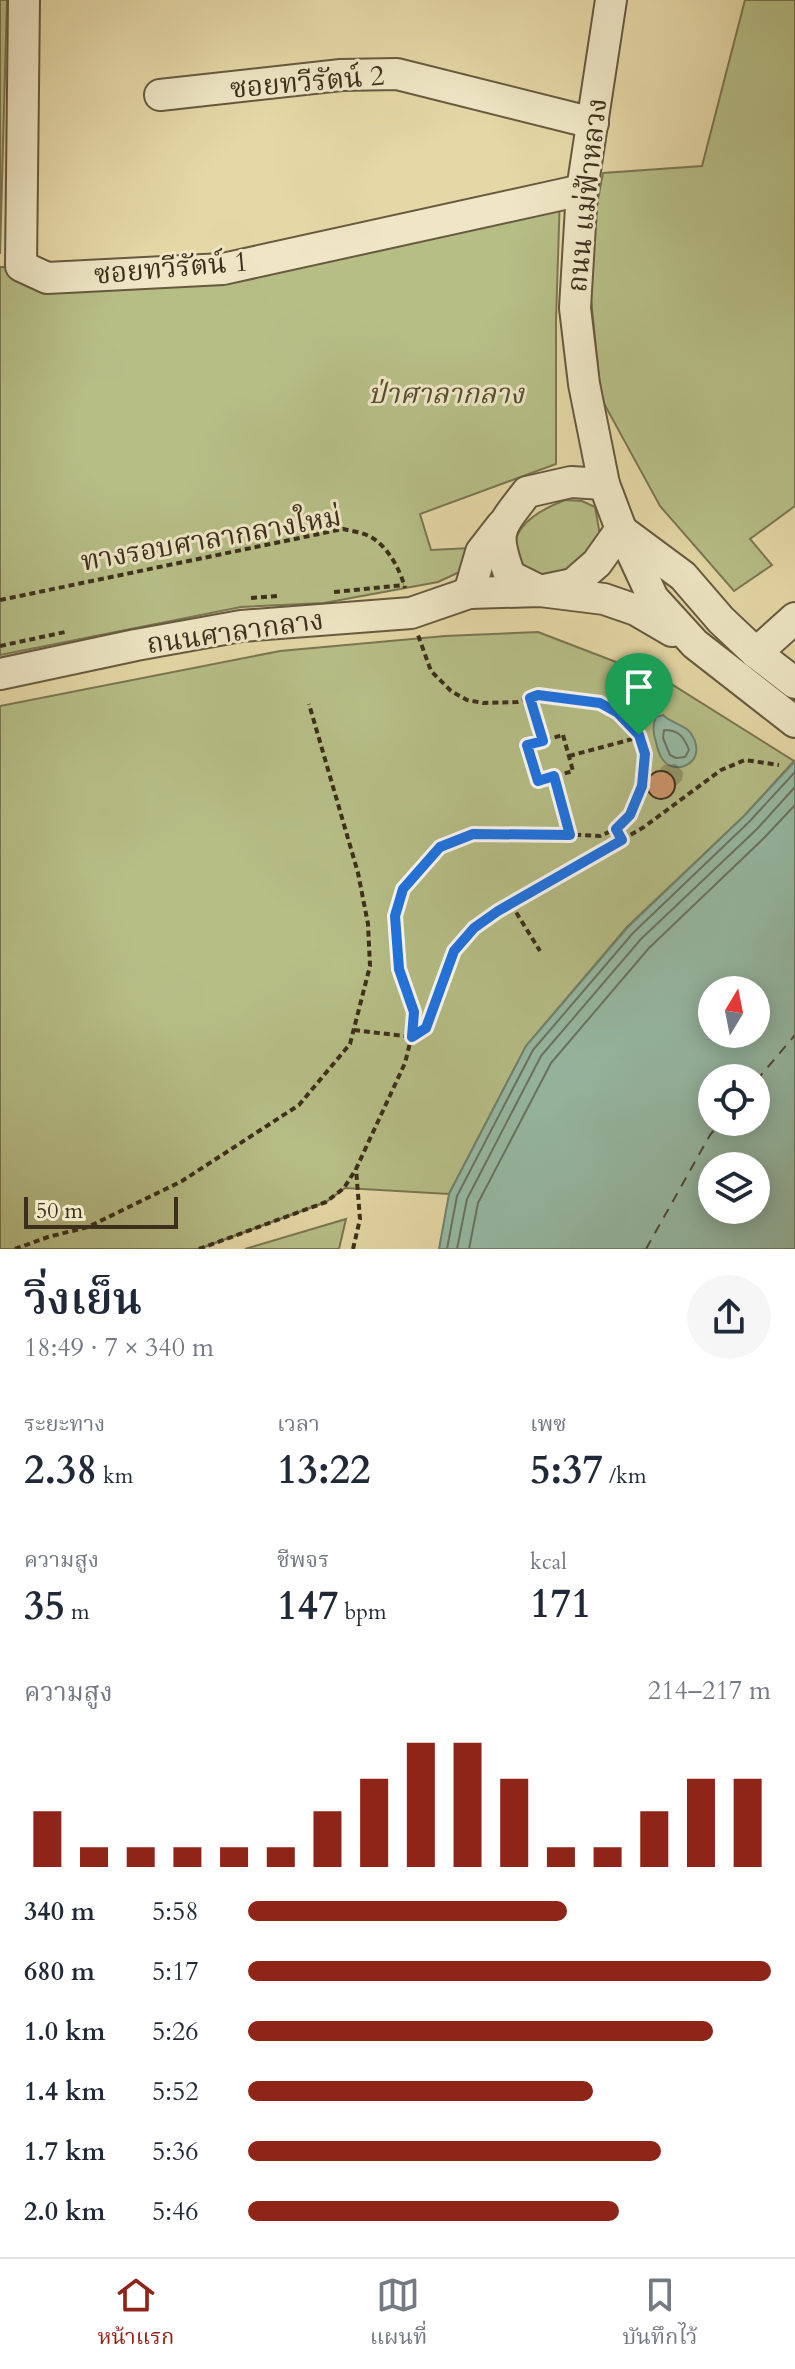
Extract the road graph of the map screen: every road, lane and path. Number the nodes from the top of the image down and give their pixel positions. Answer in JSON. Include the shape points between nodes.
{"nodes":[{"id":1,"x":24,"y":0,"type":"edge"},
{"id":2,"x":611,"y":0,"type":"edge"},
{"id":3,"x":160,"y":95,"type":"dead end"},
{"id":4,"x":593,"y":123,"type":"junction"},
{"id":5,"x":582,"y":190,"type":"junction"},
{"id":6,"x":604,"y":484,"type":"junction"},
{"id":7,"x":502,"y":525,"type":"junction"},
{"id":8,"x":621,"y":529,"type":"junction"},
{"id":9,"x":404,"y":585,"type":"dead end"},
{"id":10,"x":540,"y":591,"type":"junction"},
{"id":11,"x":469,"y":593,"type":"junction"},
{"id":12,"x":0,"y":600,"type":"edge"},
{"id":13,"x":795,"y":618,"type":"edge"},
{"id":14,"x":420,"y":638,"type":"dead end"},
{"id":15,"x":695,"y":644,"type":"junction"},
{"id":16,"x":756,"y":653,"type":"junction"},
{"id":17,"x":0,"y":674,"type":"edge"},
{"id":18,"x":795,"y":683,"type":"edge"},
{"id":19,"x":530,"y":698,"type":"junction"},
{"id":20,"x":309,"y":704,"type":"dead end"},
{"id":21,"x":793,"y":720,"type":"edge"},
{"id":22,"x":640,"y":737,"type":"junction"},
{"id":23,"x":543,"y":741,"type":"junction"},
{"id":24,"x":569,"y":756,"type":"junction"},
{"id":25,"x":779,"y":765,"type":"dead end"},
{"id":26,"x":554,"y":776,"type":"junction"},
{"id":27,"x":616,"y":829,"type":"junction"},
{"id":28,"x":570,"y":835,"type":"junction"},
{"id":29,"x":622,"y":840,"type":"junction"},
{"id":30,"x":511,"y":904,"type":"junction"},
{"id":31,"x":540,"y":951,"type":"dead end"},
{"id":32,"x":354,"y":1030,"type":"junction"},
{"id":33,"x":412,"y":1037,"type":"junction"},
{"id":34,"x":356,"y":1169,"type":"junction"},
{"id":35,"x":15,"y":1249,"type":"edge"},
{"id":36,"x":199,"y":1249,"type":"edge"},
{"id":37,"x":353,"y":1249,"type":"edge"}],
"edges":[{"from":1,"to":5,"type":"street","name":"ซอยทวีรัตน์ 1","via":[[21,266],[47,278],[223,269]]},
{"from":2,"to":4,"type":"street","name":"ถนน แม่ฟ้าหลวง"},
{"from":3,"to":4,"type":"street","name":"ซอยทวีรัตน์ 2","via":[[397,74]]},
{"from":4,"to":5,"type":"street","name":"ถนน แม่ฟ้าหลวง"},
{"from":5,"to":6,"type":"street","name":"ถนน แม่ฟ้าหลวง","via":[[575,308]]},
{"from":6,"to":7,"type":"street","via":[[571,482],[527,492]]},
{"from":6,"to":8,"type":"street","name":"ถนน แม่ฟ้าหลวง"},
{"from":7,"to":10,"type":"street","via":[[500,548],[510,576]]},
{"from":7,"to":11,"type":"street","via":[[481,552]]},
{"from":8,"to":10,"type":"street","via":[[597,563],[573,584]]},
{"from":8,"to":15,"type":"street","name":"ถนน แม่ฟ้าหลวง","via":[[653,598]]},
{"from":8,"to":16,"type":"street","via":[[683,576]]},
{"from":9,"to":12,"type":"path","name":"ทางรอบศาลากลางใหม่","via":[[388,554],[370,536],[343,529]]},
{"from":10,"to":11,"type":"street","name":"ถนนศาลากลาง"},
{"from":10,"to":15,"type":"street","via":[[604,599],[636,610]]},
{"from":11,"to":17,"type":"street","name":"ถนนศาลากลาง","via":[[411,613],[241,626]]},
{"from":13,"to":16,"type":"street"},
{"from":14,"to":19,"type":"path","via":[[431,671],[451,691],[483,703]]},
{"from":15,"to":21,"type":"street","name":"ถนน แม่ฟ้าหลวง"},
{"from":16,"to":18,"type":"street"},
{"from":19,"to":22,"type":"path","via":[[600,703],[618,713]]},
{"from":19,"to":23,"type":"path"},
{"from":20,"to":32,"type":"path","via":[[368,924],[370,966]]},
{"from":22,"to":24,"type":"path"},
{"from":22,"to":27,"type":"path","via":[[645,754],[642,786],[630,815]]},
{"from":23,"to":24,"type":"path","via":[[563,735]]},
{"from":23,"to":26,"type":"path","via":[[527,745],[538,781]]},
{"from":24,"to":26,"type":"path","via":[[573,771]]},
{"from":25,"to":29,"type":"path","via":[[745,760],[721,770]]},
{"from":26,"to":28,"type":"path"},
{"from":27,"to":28,"type":"path","via":[[600,836]]},
{"from":27,"to":29,"type":"path"},
{"from":28,"to":33,"type":"path","via":[[473,834],[440,847],[403,889],[395,916],[399,969],[414,1012]]},
{"from":29,"to":30,"type":"path"},
{"from":30,"to":31,"type":"path"},
{"from":30,"to":33,"type":"path","via":[[474,928],[454,951],[426,1028]]},
{"from":32,"to":33,"type":"path"},
{"from":32,"to":35,"type":"path","via":[[350,1044],[299,1105],[182,1181],[88,1227]]},
{"from":33,"to":34,"type":"path"},
{"from":34,"to":36,"type":"path","via":[[326,1202]]},
{"from":34,"to":37,"type":"path","via":[[360,1219]]}]}
